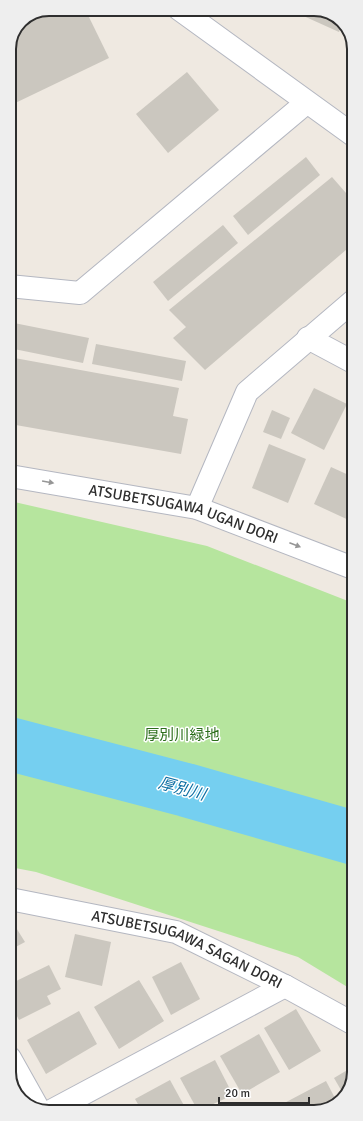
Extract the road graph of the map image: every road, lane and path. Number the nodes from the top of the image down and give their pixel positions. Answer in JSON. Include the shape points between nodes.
{"nodes":[{"id":1,"x":188,"y":16,"type":"edge"},
{"id":2,"x":306,"y":103,"type":"junction"},
{"id":3,"x":347,"y":131,"type":"edge"},
{"id":4,"x":16,"y":287,"type":"edge"},
{"id":5,"x":347,"y":306,"type":"edge"},
{"id":6,"x":308,"y":338,"type":"junction"},
{"id":7,"x":347,"y":359,"type":"edge"},
{"id":8,"x":16,"y":477,"type":"edge"},
{"id":9,"x":197,"y":508,"type":"junction"},
{"id":10,"x":347,"y":566,"type":"edge"},
{"id":11,"x":16,"y":899,"type":"edge"},
{"id":12,"x":285,"y":986,"type":"junction"},
{"id":13,"x":347,"y":1020,"type":"edge"},
{"id":14,"x":16,"y":1069,"type":"edge"},
{"id":15,"x":34,"y":1101,"type":"edge"},
{"id":16,"x":62,"y":1105,"type":"edge"}],
"edges":[{"from":1,"to":2,"type":"street"},
{"from":2,"to":3,"type":"street"},
{"from":2,"to":4,"type":"street","via":[[80,293]]},
{"from":5,"to":6,"type":"street"},
{"from":6,"to":7,"type":"street"},
{"from":6,"to":9,"type":"street","via":[[247,392]]},
{"from":8,"to":9,"type":"street","name":"ATSUBETSUGAWA UGAN DORI","one_way":true},
{"from":9,"to":10,"type":"street","name":"ATSUBETSUGAWA UGAN DORI","one_way":true},
{"from":11,"to":12,"type":"street","name":"ATSUBETSUGAWA SAGAN DORI","via":[[176,932]]},
{"from":12,"to":13,"type":"street","name":"ATSUBETSUGAWA SAGAN DORI"},
{"from":12,"to":16,"type":"street"},
{"from":14,"to":15,"type":"street"}]}
